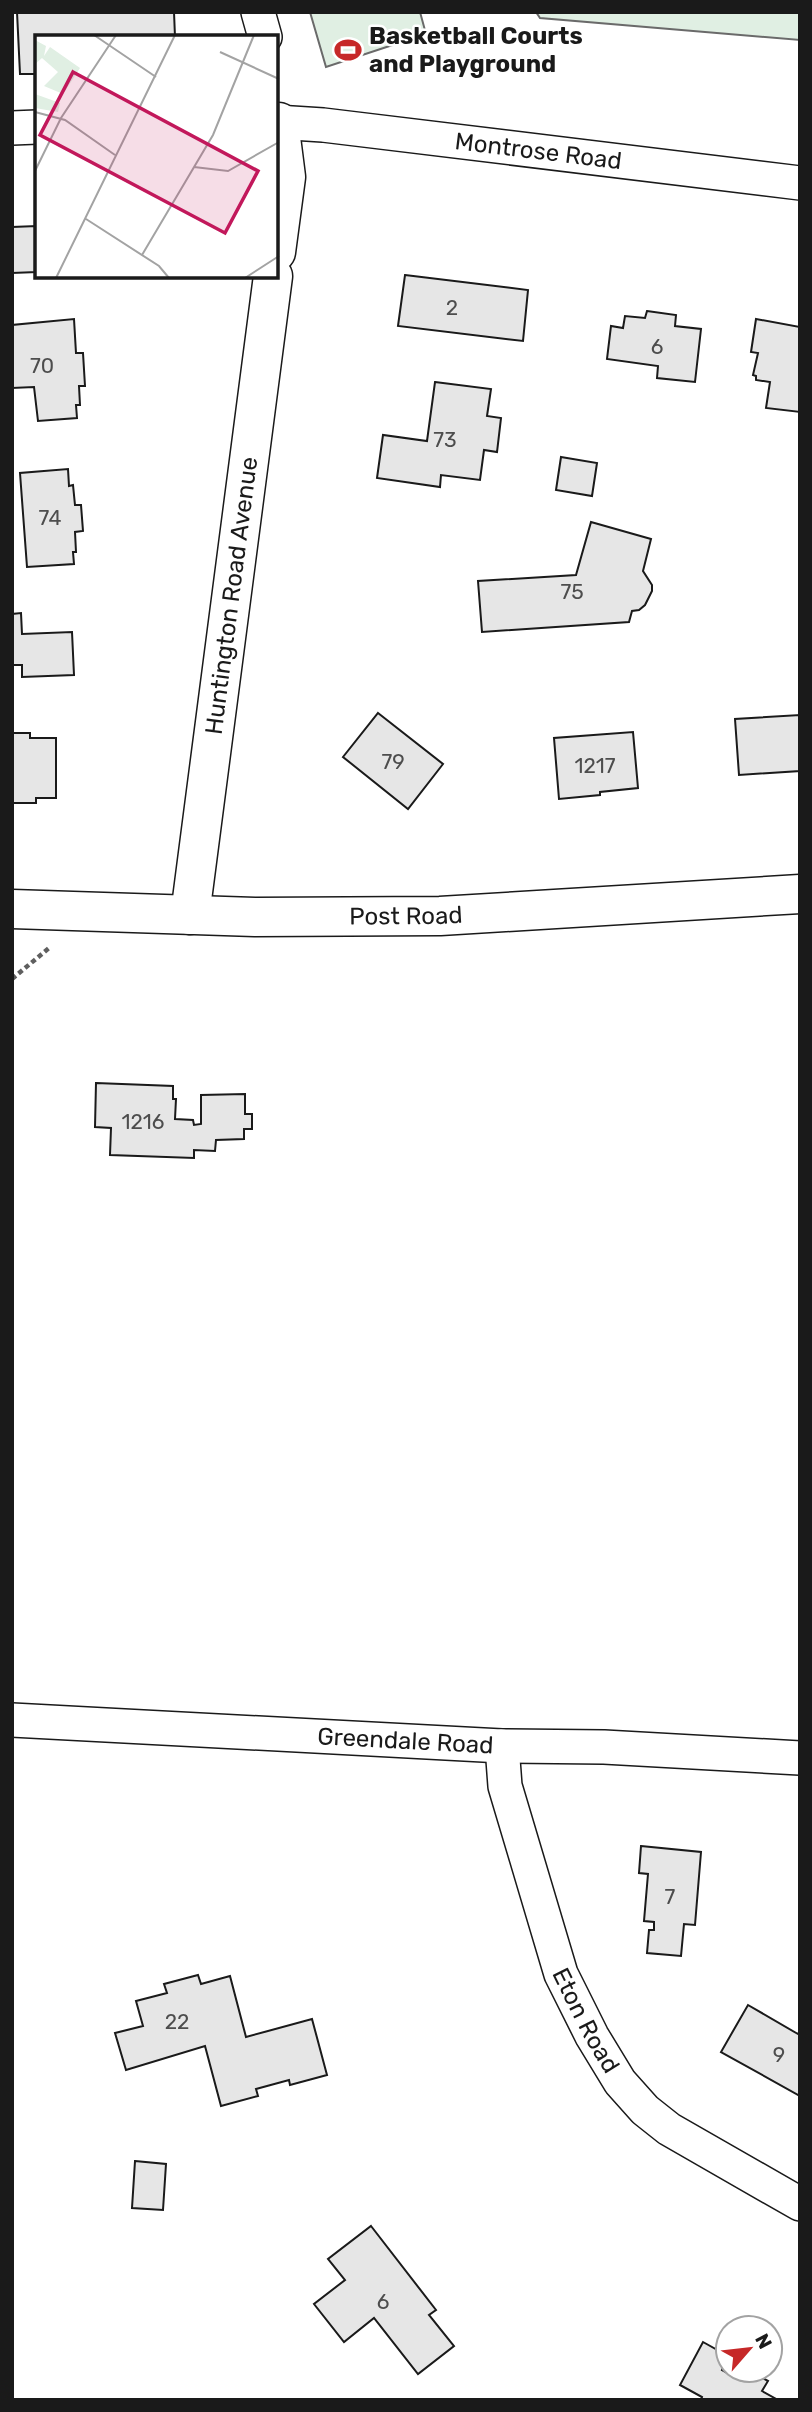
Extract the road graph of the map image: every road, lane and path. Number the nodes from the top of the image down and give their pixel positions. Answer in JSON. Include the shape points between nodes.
{"nodes":[{"id":1,"x":258,"y":12,"type":"edge"},
{"id":2,"x":264,"y":35,"type":"edge"},
{"id":3,"x":278,"y":116,"type":"edge"},
{"id":4,"x":278,"y":123,"type":"edge"},
{"id":5,"x":35,"y":127,"type":"edge"},
{"id":6,"x":12,"y":128,"type":"edge"},
{"id":7,"x":800,"y":183,"type":"edge"},
{"id":8,"x":278,"y":237,"type":"edge"},
{"id":9,"x":273,"y":278,"type":"edge"},
{"id":10,"x":800,"y":894,"type":"edge"},
{"id":11,"x":12,"y":909,"type":"edge"},
{"id":12,"x":190,"y":915,"type":"junction"},
{"id":13,"x":12,"y":1720,"type":"edge"},
{"id":14,"x":502,"y":1746,"type":"junction"},
{"id":15,"x":800,"y":1758,"type":"edge"},
{"id":16,"x":800,"y":2204,"type":"edge"}],
"edges":[{"from":1,"to":2,"type":"street"},
{"from":3,"to":7,"type":"street","name":"Montrose Road"},
{"from":4,"to":8,"type":"main road","via":[[286,177]]},
{"from":5,"to":6,"type":"street"},
{"from":9,"to":12,"type":"main road","name":"Huntington Road Avenue"},
{"from":10,"to":12,"type":"main road","name":"Post Road","via":[[440,916]]},
{"from":11,"to":12,"type":"main road","name":"Post Road"},
{"from":13,"to":14,"type":"street","name":"Greendale Road"},
{"from":14,"to":15,"type":"street","name":"Greendale Road"},
{"from":14,"to":16,"type":"street","name":"Eton Road","via":[[505,1786],[561,1974],[620,2081],[669,2129]]}]}
